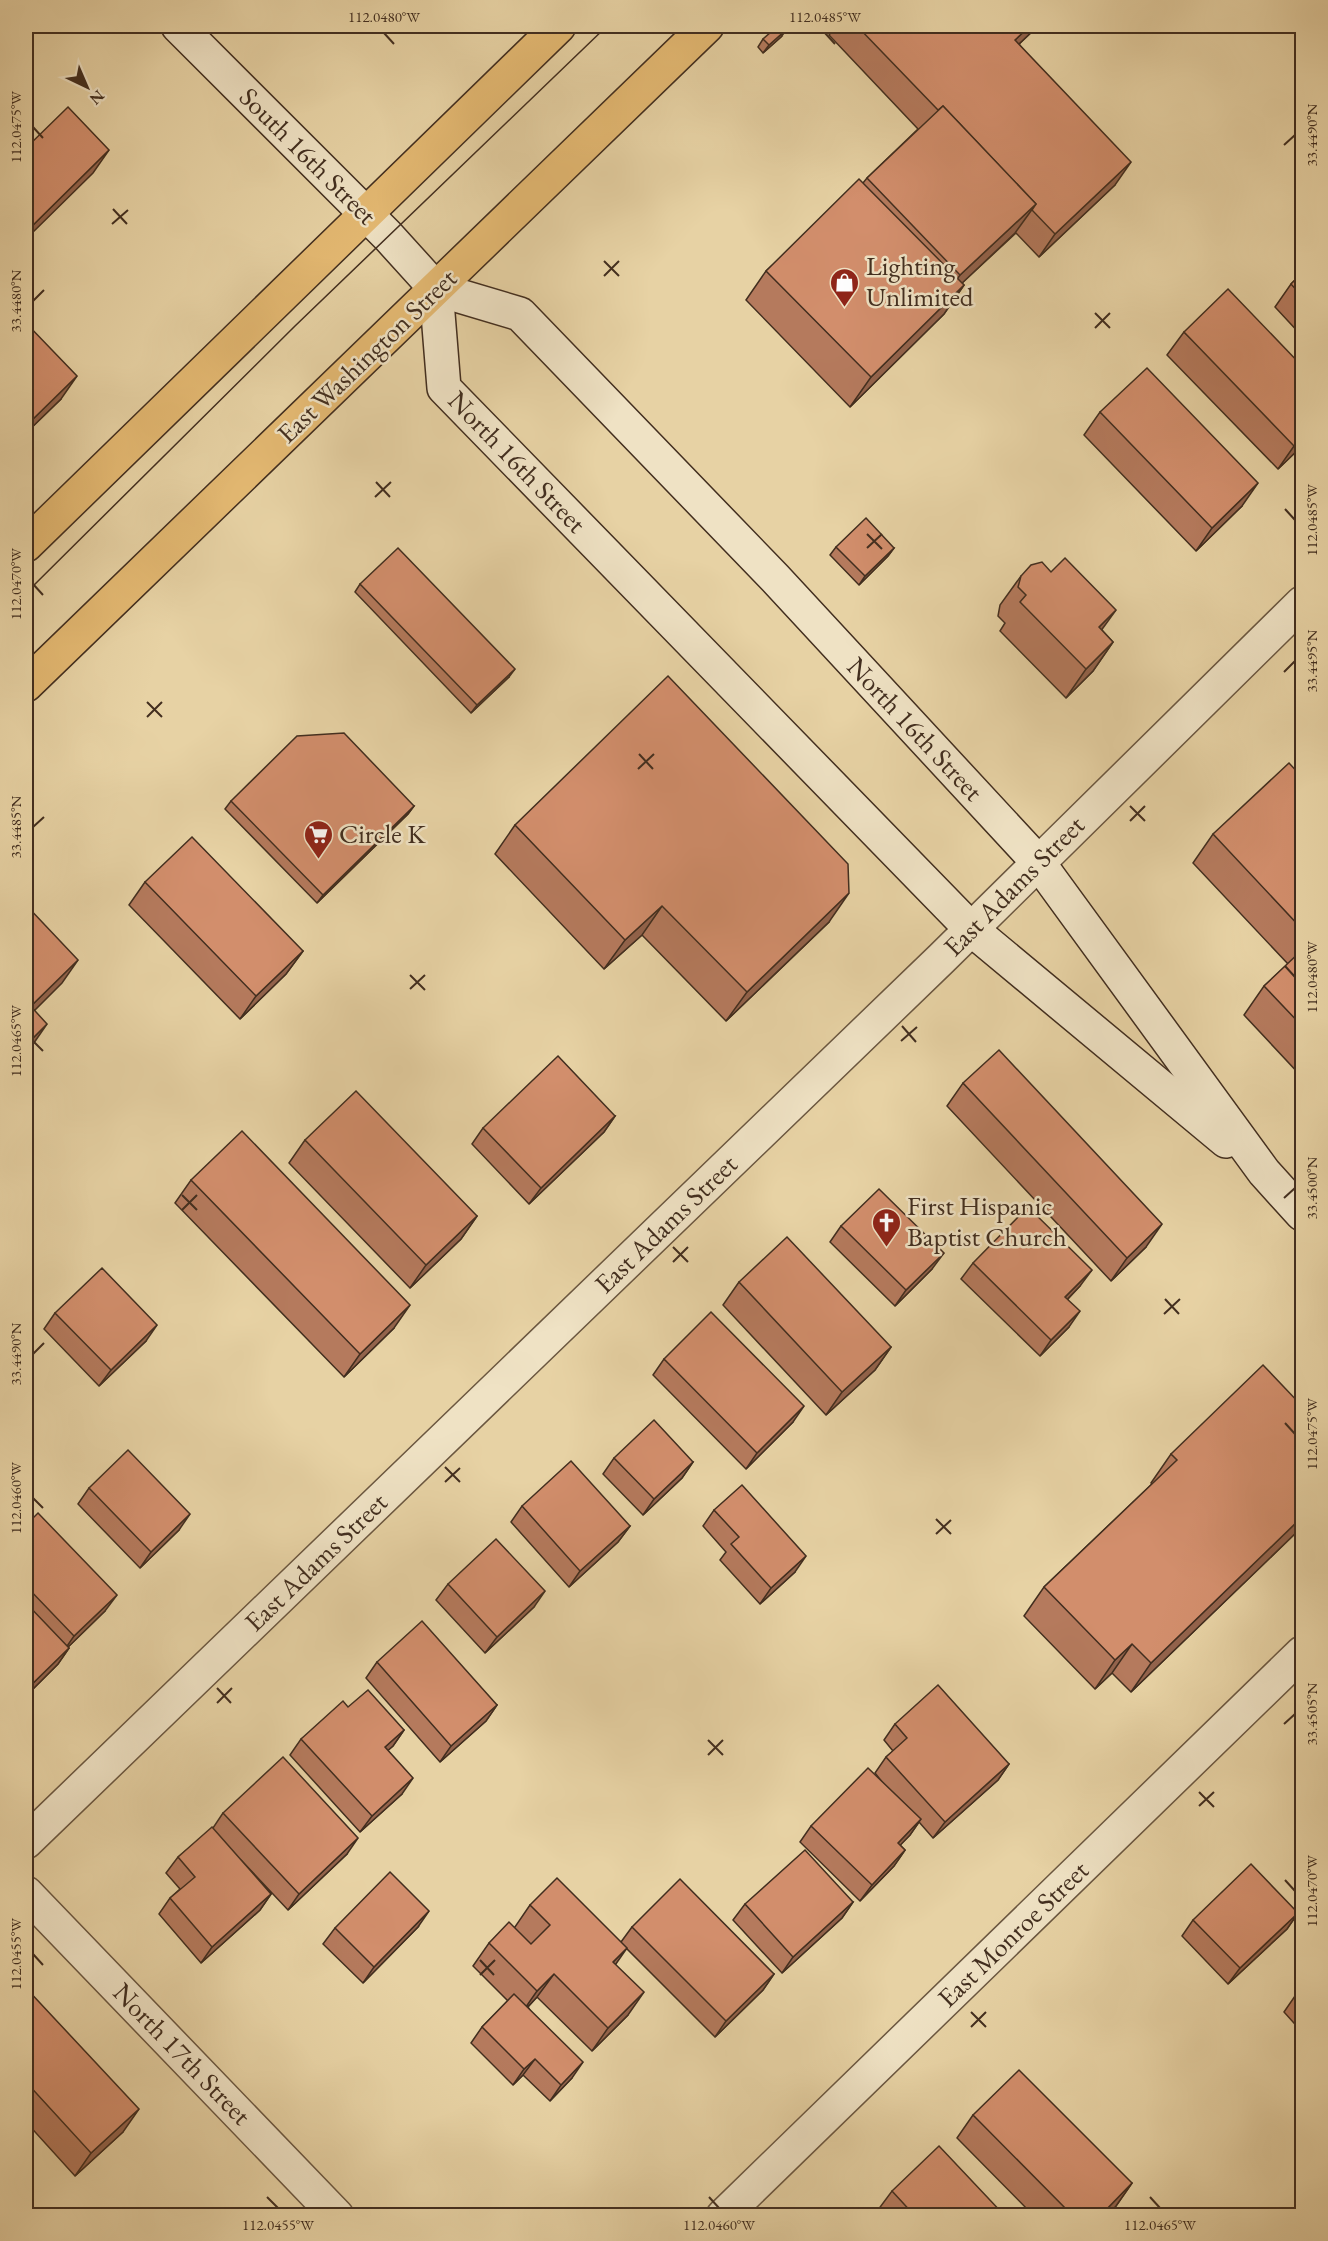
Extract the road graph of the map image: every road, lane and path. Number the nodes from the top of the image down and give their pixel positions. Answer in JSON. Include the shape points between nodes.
{"nodes":[{"id":1,"x":178,"y":26,"type":"edge"},
{"id":2,"x":559,"y":26,"type":"edge"},
{"id":3,"x":707,"y":26,"type":"edge"},
{"id":4,"x":366,"y":215,"type":"junction"},
{"id":5,"x":436,"y":289,"type":"junction"},
{"id":6,"x":26,"y":545,"type":"edge"},
{"id":7,"x":1302,"y":603,"type":"edge"},
{"id":8,"x":26,"y":685,"type":"edge"},
{"id":9,"x":1038,"y":862,"type":"junction"},
{"id":10,"x":971,"y":928,"type":"junction"},
{"id":11,"x":1264,"y":1172,"type":"junction"},
{"id":12,"x":1302,"y":1214,"type":"edge"},
{"id":13,"x":1302,"y":1653,"type":"edge"},
{"id":14,"x":26,"y":1842,"type":"edge"},
{"id":15,"x":26,"y":1893,"type":"edge"},
{"id":16,"x":337,"y":2216,"type":"edge"},
{"id":17,"x":723,"y":2216,"type":"edge"}],
"edges":[{"from":1,"to":4,"type":"street","name":"South 16th Street"},
{"from":2,"to":4,"type":"main road"},
{"from":3,"to":5,"type":"main road","name":"East Washington Street"},
{"from":4,"to":5,"type":"street","name":"South 16th Street"},
{"from":4,"to":6,"type":"main road"},
{"from":5,"to":8,"type":"main road","name":"East Washington Street"},
{"from":5,"to":9,"type":"street","name":"North 16th Street","via":[[520,314],[691,488]]},
{"from":5,"to":10,"type":"street","name":"North 16th Street","via":[[444,388]]},
{"from":7,"to":9,"type":"street","name":"East Adams Street"},
{"from":9,"to":10,"type":"street","name":"East Adams Street"},
{"from":9,"to":11,"type":"street","name":"North 16th Street"},
{"from":10,"to":11,"type":"street","name":"North 16th Street"},
{"from":10,"to":14,"type":"street","name":"East Adams Street"},
{"from":11,"to":12,"type":"street","name":"North 16th Street"},
{"from":13,"to":17,"type":"street","name":"East Monroe Street"},
{"from":15,"to":16,"type":"street","name":"North 17th Street"}]}
